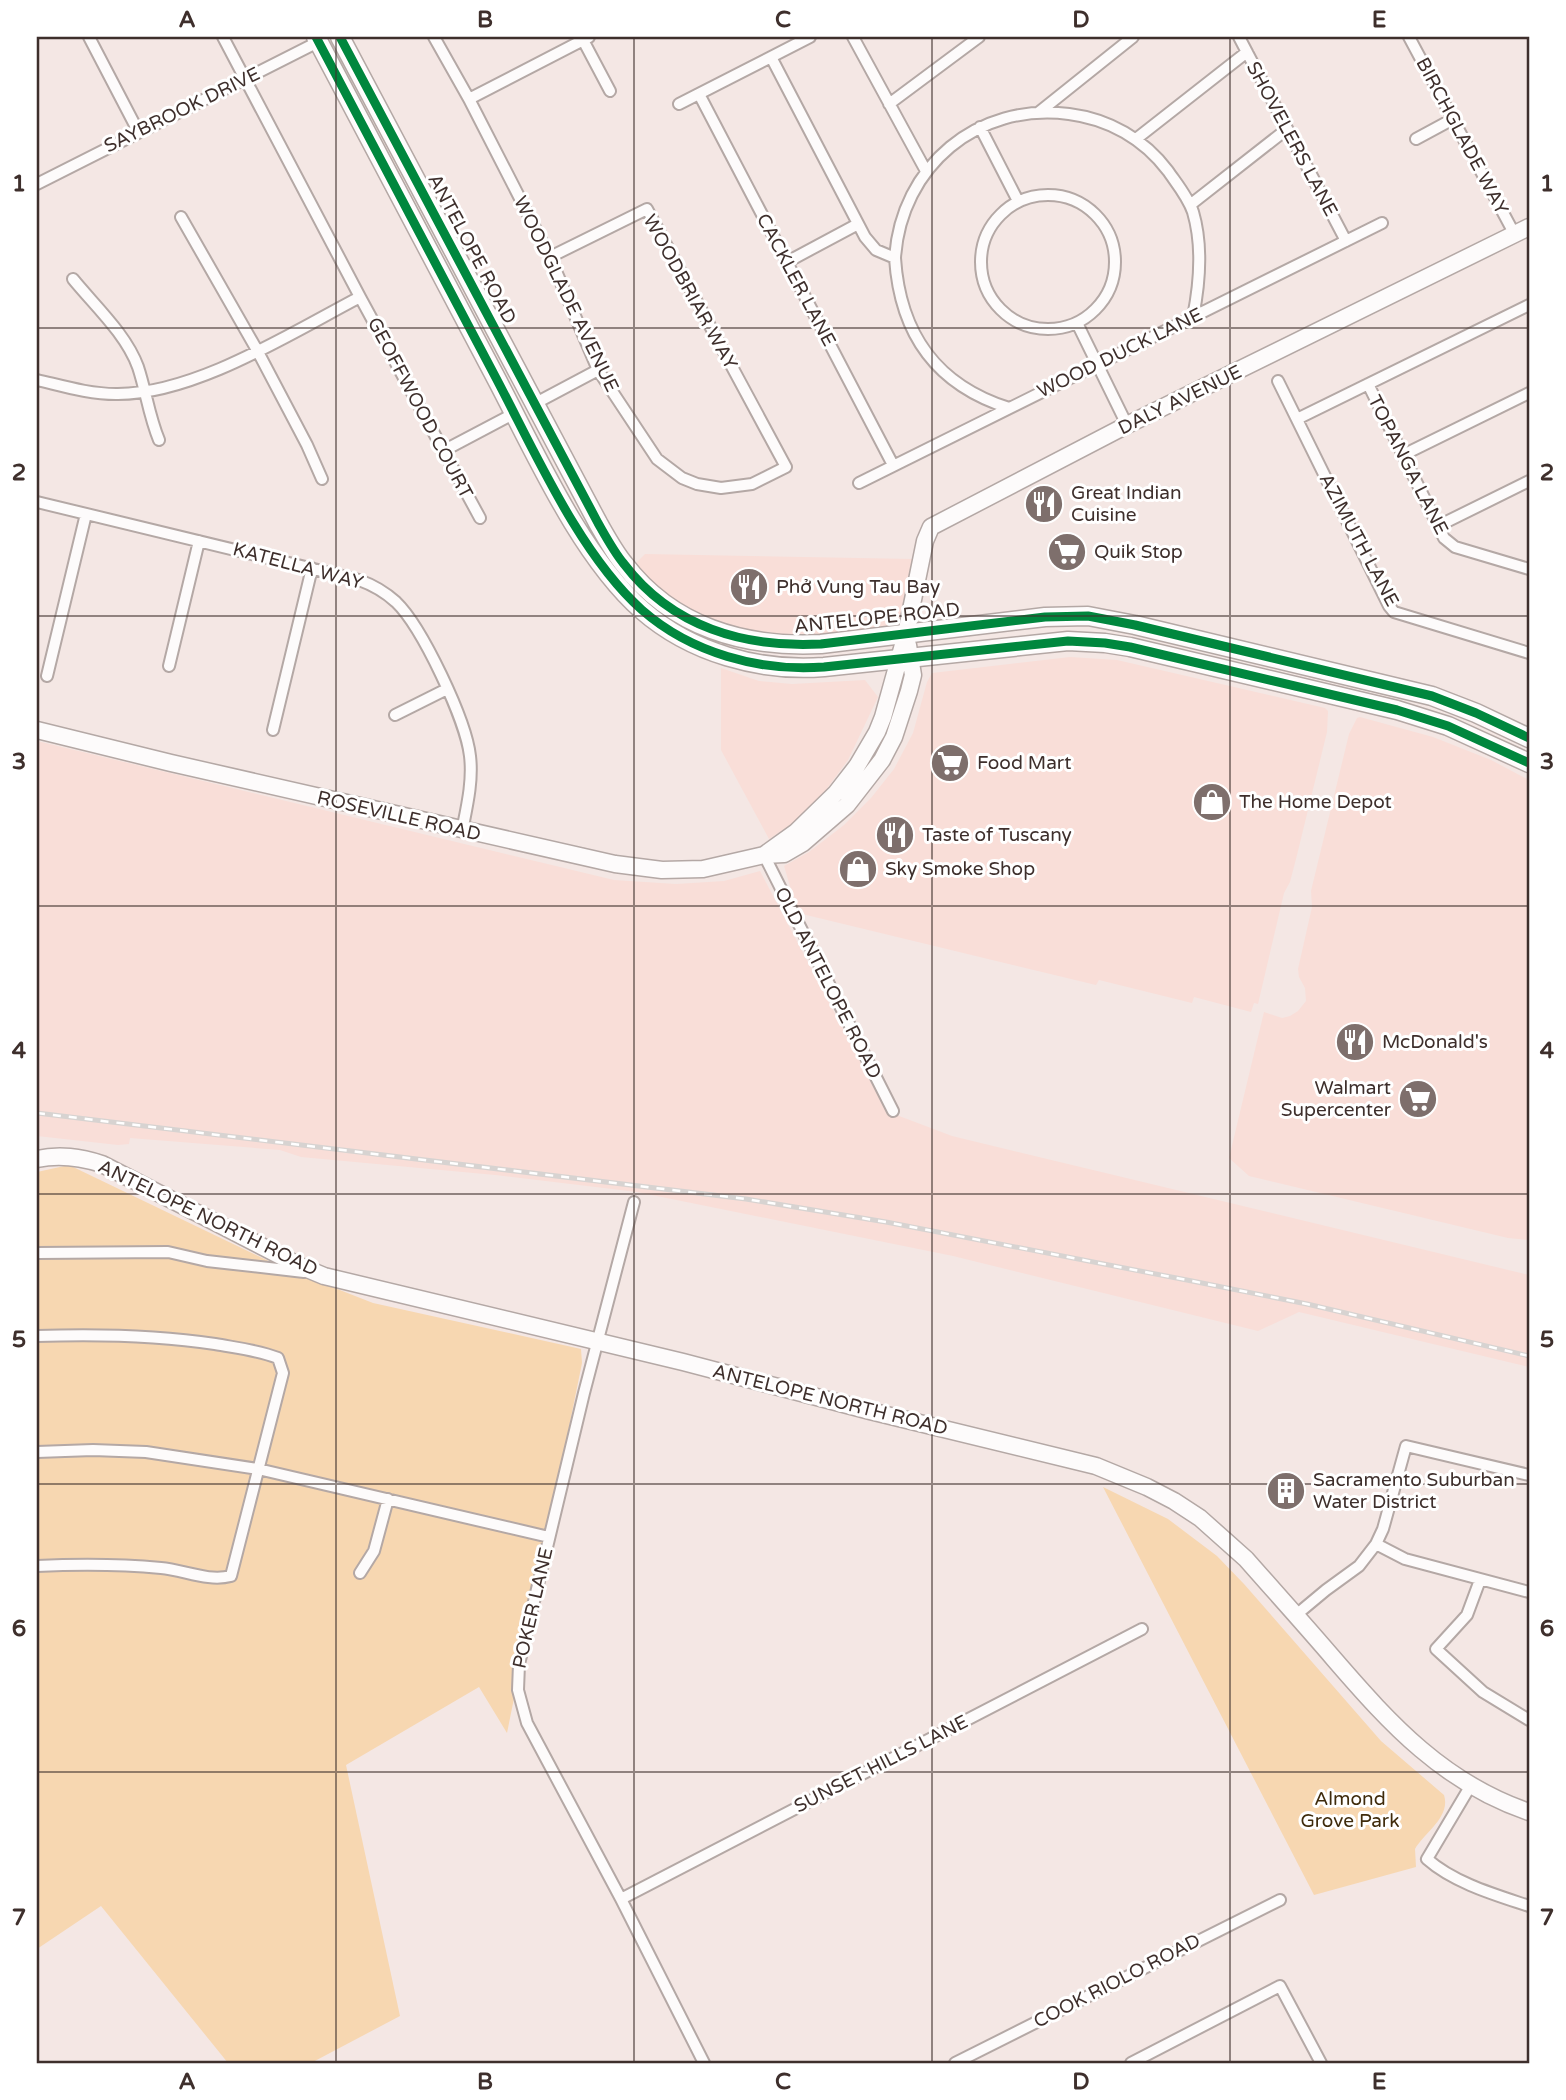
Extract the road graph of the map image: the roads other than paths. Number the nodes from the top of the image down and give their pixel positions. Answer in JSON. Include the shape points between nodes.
{"nodes":[{"id":1,"x":89,"y":37,"type":"edge"},
{"id":2,"x":223,"y":37,"type":"edge"},
{"id":3,"x":340,"y":37,"type":"edge"},
{"id":4,"x":434,"y":37,"type":"edge"},
{"id":5,"x":810,"y":37,"type":"edge"},
{"id":6,"x":853,"y":37,"type":"edge"},
{"id":7,"x":979,"y":37,"type":"edge"},
{"id":8,"x":1133,"y":37,"type":"edge"},
{"id":9,"x":1238,"y":37,"type":"edge"},
{"id":10,"x":1409,"y":37,"type":"edge"},
{"id":11,"x":321,"y":38,"type":"edge"},
{"id":12,"x":586,"y":38,"type":"edge"},
{"id":13,"x":1247,"y":52,"type":"junction"},
{"id":14,"x":771,"y":57,"type":"junction"},
{"id":15,"x":245,"y":79,"type":"junction"},
{"id":16,"x":610,"y":91,"type":"dead end"},
{"id":17,"x":699,"y":94,"type":"junction"},
{"id":18,"x":469,"y":99,"type":"junction"},
{"id":19,"x":679,"y":104,"type":"dead end"},
{"id":20,"x":889,"y":104,"type":"junction"},
{"id":21,"x":1038,"y":113,"type":"junction"},
{"id":22,"x":1453,"y":120,"type":"junction"},
{"id":23,"x":980,"y":127,"type":"junction"},
{"id":24,"x":1287,"y":129,"type":"junction"},
{"id":25,"x":138,"y":131,"type":"junction"},
{"id":26,"x":1136,"y":139,"type":"junction"},
{"id":27,"x":1416,"y":139,"type":"dead end"},
{"id":28,"x":926,"y":172,"type":"junction"},
{"id":29,"x":37,"y":184,"type":"edge"},
{"id":30,"x":1018,"y":201,"type":"junction"},
{"id":31,"x":1190,"y":205,"type":"junction"},
{"id":32,"x":181,"y":217,"type":"dead end"},
{"id":33,"x":1382,"y":223,"type":"dead end"},
{"id":34,"x":858,"y":224,"type":"junction"},
{"id":35,"x":1522,"y":231,"type":"edge"},
{"id":36,"x":1346,"y":241,"type":"junction"},
{"id":37,"x":550,"y":257,"type":"junction"},
{"id":38,"x":895,"y":258,"type":"junction"},
{"id":39,"x":787,"y":262,"type":"junction"},
{"id":40,"x":73,"y":279,"type":"dead end"},
{"id":41,"x":360,"y":297,"type":"junction"},
{"id":42,"x":1529,"y":305,"type":"edge"},
{"id":43,"x":1193,"y":317,"type":"junction"},
{"id":44,"x":1077,"y":323,"type":"junction"},
{"id":45,"x":257,"y":350,"type":"junction"},
{"id":46,"x":483,"y":353,"type":"junction"},
{"id":47,"x":1098,"y":363,"type":"junction"},
{"id":48,"x":598,"y":370,"type":"junction"},
{"id":49,"x":37,"y":380,"type":"edge"},
{"id":50,"x":1278,"y":381,"type":"dead end"},
{"id":51,"x":1368,"y":384,"type":"junction"},
{"id":52,"x":144,"y":392,"type":"junction"},
{"id":53,"x":1529,"y":393,"type":"edge"},
{"id":54,"x":534,"y":404,"type":"junction"},
{"id":55,"x":1009,"y":408,"type":"junction"},
{"id":56,"x":515,"y":414,"type":"junction"},
{"id":57,"x":1297,"y":419,"type":"junction"},
{"id":58,"x":1128,"y":425,"type":"junction"},
{"id":59,"x":159,"y":440,"type":"dead end"},
{"id":60,"x":443,"y":451,"type":"junction"},
{"id":61,"x":1403,"y":456,"type":"junction"},
{"id":62,"x":565,"y":462,"type":"junction"},
{"id":63,"x":893,"y":465,"type":"junction"},
{"id":64,"x":786,"y":467,"type":"joint"},
{"id":65,"x":322,"y":479,"type":"dead end"},
{"id":66,"x":1529,"y":481,"type":"edge"},
{"id":67,"x":859,"y":483,"type":"dead end"},
{"id":68,"x":37,"y":502,"type":"edge"},
{"id":69,"x":86,"y":514,"type":"junction"},
{"id":70,"x":480,"y":518,"type":"dead end"},
{"id":71,"x":1438,"y":526,"type":"junction"},
{"id":72,"x":199,"y":541,"type":"junction"},
{"id":73,"x":312,"y":568,"type":"junction"},
{"id":74,"x":1529,"y":569,"type":"edge"},
{"id":75,"x":906,"y":634,"type":"junction"},
{"id":76,"x":1529,"y":653,"type":"edge"},
{"id":77,"x":904,"y":659,"type":"junction"},
{"id":78,"x":169,"y":666,"type":"dead end"},
{"id":79,"x":1340,"y":673,"type":"junction"},
{"id":80,"x":47,"y":676,"type":"dead end"},
{"id":81,"x":1257,"y":677,"type":"junction"},
{"id":82,"x":447,"y":689,"type":"junction"},
{"id":83,"x":1346,"y":698,"type":"junction"},
{"id":84,"x":1440,"y":699,"type":"junction"},
{"id":85,"x":395,"y":716,"type":"dead end"},
{"id":86,"x":1448,"y":726,"type":"junction"},
{"id":87,"x":37,"y":730,"type":"edge"},
{"id":88,"x":273,"y":730,"type":"dead end"},
{"id":89,"x":1529,"y":740,"type":"edge"},
{"id":90,"x":1529,"y":763,"type":"edge"},
{"id":91,"x":463,"y":831,"type":"junction"},
{"id":92,"x":764,"y":855,"type":"junction"},
{"id":93,"x":893,"y":1111,"type":"dead end"},
{"id":94,"x":37,"y":1159,"type":"edge"},
{"id":95,"x":634,"y":1202,"type":"dead end"},
{"id":96,"x":37,"y":1253,"type":"edge"},
{"id":97,"x":317,"y":1273,"type":"junction"},
{"id":98,"x":37,"y":1336,"type":"edge"},
{"id":99,"x":598,"y":1342,"type":"junction"},
{"id":100,"x":37,"y":1452,"type":"edge"},
{"id":101,"x":258,"y":1469,"type":"junction"},
{"id":102,"x":1529,"y":1475,"type":"edge"},
{"id":103,"x":387,"y":1499,"type":"junction"},
{"id":104,"x":549,"y":1537,"type":"junction"},
{"id":105,"x":1377,"y":1544,"type":"junction"},
{"id":106,"x":37,"y":1566,"type":"edge"},
{"id":107,"x":360,"y":1573,"type":"dead end"},
{"id":108,"x":1480,"y":1580,"type":"junction"},
{"id":109,"x":1529,"y":1592,"type":"edge"},
{"id":110,"x":1296,"y":1615,"type":"junction"},
{"id":111,"x":1142,"y":1629,"type":"dead end"},
{"id":112,"x":1529,"y":1720,"type":"edge"},
{"id":113,"x":1471,"y":1785,"type":"junction"},
{"id":114,"x":1529,"y":1812,"type":"edge"},
{"id":115,"x":621,"y":1899,"type":"junction"},
{"id":116,"x":1280,"y":1900,"type":"dead end"},
{"id":117,"x":1529,"y":1906,"type":"edge"},
{"id":118,"x":704,"y":2063,"type":"edge"},
{"id":119,"x":955,"y":2063,"type":"edge"},
{"id":120,"x":1131,"y":2063,"type":"edge"},
{"id":121,"x":1321,"y":2063,"type":"edge"}],
"edges":[{"from":1,"to":25,"type":"street"},
{"from":2,"to":15,"type":"street","name":"GEOFFWOOD COURT"},
{"from":3,"to":54,"type":"main road","name":"ANTELOPE ROAD"},
{"from":4,"to":18,"type":"street","name":"WOODGLADE AVENUE"},
{"from":5,"to":14,"type":"street"},
{"from":6,"to":20,"type":"street"},
{"from":7,"to":20,"type":"street"},
{"from":8,"to":21,"type":"street"},
{"from":9,"to":13,"type":"street","name":"SHOVELERS LANE"},
{"from":10,"to":22,"type":"street","name":"BIRCHGLADE WAY"},
{"from":11,"to":15,"type":"street","name":"SAYBROOK DRIVE"},
{"from":11,"to":46,"type":"main road","name":"ANTELOPE ROAD"},
{"from":12,"to":16,"type":"street"},
{"from":12,"to":18,"type":"street"},
{"from":13,"to":24,"type":"street","name":"SHOVELERS LANE"},
{"from":13,"to":26,"type":"street"},
{"from":14,"to":17,"type":"street"},
{"from":14,"to":34,"type":"street"},
{"from":15,"to":25,"type":"street","name":"SAYBROOK DRIVE"},
{"from":15,"to":41,"type":"street","name":"GEOFFWOOD COURT"},
{"from":17,"to":19,"type":"street"},
{"from":17,"to":39,"type":"street","name":"CACKLER LANE"},
{"from":18,"to":37,"type":"street","name":"WOODGLADE AVENUE"},
{"from":20,"to":28,"type":"street"},
{"from":21,"to":23,"type":"street"},
{"from":21,"to":26,"type":"street","via":[[1100,121]]},
{"from":22,"to":27,"type":"street"},
{"from":22,"to":35,"type":"street","name":"BIRCHGLADE WAY"},
{"from":23,"to":28,"type":"street","via":[[951,145]]},
{"from":23,"to":30,"type":"street"},
{"from":24,"to":31,"type":"street"},
{"from":24,"to":36,"type":"street","name":"SHOVELERS LANE"},
{"from":25,"to":29,"type":"street","name":"SAYBROOK DRIVE"},
{"from":26,"to":31,"type":"street","via":[[1162,164]]},
{"from":28,"to":38,"type":"street","via":[[906,208]]},
{"from":30,"to":44,"type":"street","via":[[998,216],[985,237],[981,261],[985,285],[998,307],[1029,326],[1054,329]]},
{"from":30,"to":44,"type":"street","via":[[1042,194],[1067,197],[1089,208],[1106,226],[1116,262],[1111,287],[1098,308]]},
{"from":31,"to":43,"type":"street","via":[[1200,259]]},
{"from":32,"to":45,"type":"street"},
{"from":33,"to":36,"type":"street","name":"WOOD DUCK LANE"},
{"from":34,"to":38,"type":"street","via":[[869,244]]},
{"from":34,"to":39,"type":"street"},
{"from":35,"to":58,"type":"main road","name":"DALY AVENUE"},
{"from":36,"to":43,"type":"street","name":"WOOD DUCK LANE"},
{"from":37,"to":48,"type":"street","name":"WOODGLADE AVENUE"},
{"from":37,"to":64,"type":"street","name":"WOODBRIAR WAY","via":[[647,209]]},
{"from":38,"to":55,"type":"street","via":[[900,299],[914,334],[939,368],[965,389]]},
{"from":39,"to":63,"type":"street","name":"CACKLER LANE"},
{"from":40,"to":52,"type":"street","via":[[131,352]]},
{"from":41,"to":45,"type":"street"},
{"from":41,"to":60,"type":"street","name":"GEOFFWOOD COURT"},
{"from":42,"to":51,"type":"street"},
{"from":43,"to":47,"type":"street","name":"WOOD DUCK LANE"},
{"from":44,"to":47,"type":"street"},
{"from":45,"to":52,"type":"street","via":[[187,382]]},
{"from":45,"to":65,"type":"street"},
{"from":46,"to":54,"type":"main road"},
{"from":46,"to":56,"type":"main road","name":"ANTELOPE ROAD"},
{"from":47,"to":55,"type":"street","name":"WOOD DUCK LANE"},
{"from":47,"to":58,"type":"street"},
{"from":48,"to":54,"type":"street"},
{"from":48,"to":64,"type":"street","name":"WOODGLADE AVENUE","via":[[647,447],[682,478],[713,488],[737,488]]},
{"from":49,"to":52,"type":"street","via":[[96,393]]},
{"from":50,"to":57,"type":"street","name":"AZIMUTH LANE"},
{"from":51,"to":57,"type":"street"},
{"from":51,"to":61,"type":"street","name":"TOPANGA LANE"},
{"from":52,"to":59,"type":"street"},
{"from":53,"to":61,"type":"street"},
{"from":54,"to":62,"type":"main road","name":"ANTELOPE ROAD"},
{"from":55,"to":63,"type":"street","name":"WOOD DUCK LANE"},
{"from":56,"to":60,"type":"street"},
{"from":56,"to":62,"type":"main road"},
{"from":56,"to":77,"type":"main road","name":"ANTELOPE ROAD","via":[[595,557],[660,624],[712,651],[767,666],[804,668]]},
{"from":57,"to":76,"type":"street","name":"AZIMUTH LANE","via":[[1394,612]]},
{"from":58,"to":75,"type":"main road","name":"DALY AVENUE","via":[[931,527]]},
{"from":60,"to":70,"type":"street","name":"GEOFFWOOD COURT"},
{"from":61,"to":71,"type":"street","name":"TOPANGA LANE"},
{"from":62,"to":75,"type":"main road","name":"ANTELOPE ROAD","via":[[624,565],[670,607],[703,625],[734,638],[785,645]]},
{"from":63,"to":67,"type":"street","name":"WOOD DUCK LANE"},
{"from":66,"to":71,"type":"street"},
{"from":68,"to":69,"type":"street","name":"KATELLA WAY"},
{"from":69,"to":72,"type":"street","name":"KATELLA WAY"},
{"from":69,"to":80,"type":"street"},
{"from":71,"to":74,"type":"street","name":"TOPANGA LANE","via":[[1455,547]]},
{"from":72,"to":73,"type":"street","name":"KATELLA WAY"},
{"from":72,"to":78,"type":"street"},
{"from":73,"to":82,"type":"street","name":"KATELLA WAY","via":[[359,580],[396,602],[414,624]]},
{"from":73,"to":88,"type":"street"},
{"from":75,"to":77,"type":"main road","name":"ROSEVILLE ROAD"},
{"from":75,"to":79,"type":"main road","name":"ANTELOPE ROAD","via":[[1088,616]]},
{"from":77,"to":81,"type":"main road","name":"ANTELOPE ROAD","via":[[1087,641],[1130,646]]},
{"from":77,"to":92,"type":"main road","name":"ROSEVILLE ROAD","via":[[883,718],[857,766],[824,806]]},
{"from":79,"to":81,"type":"main road","via":[[1337,682],[1328,684],[1272,672]]},
{"from":79,"to":84,"type":"main road","name":"ANTELOPE ROAD"},
{"from":81,"to":83,"type":"main road","name":"ANTELOPE ROAD"},
{"from":82,"to":85,"type":"street"},
{"from":82,"to":91,"type":"street","name":"KATELLA WAY","via":[[464,726],[470,757]]},
{"from":83,"to":84,"type":"main road","via":[[1361,692],[1421,707]]},
{"from":83,"to":86,"type":"main road","name":"ANTELOPE ROAD"},
{"from":84,"to":89,"type":"main road","name":"ANTELOPE ROAD"},
{"from":86,"to":89,"type":"main road","via":[[1463,722],[1515,745]]},
{"from":86,"to":90,"type":"main road","name":"ANTELOPE ROAD"},
{"from":87,"to":91,"type":"main road","name":"ROSEVILLE ROAD"},
{"from":91,"to":92,"type":"main road","name":"ROSEVILLE ROAD","via":[[638,869],[703,869]]},
{"from":92,"to":93,"type":"street","name":"OLD ANTELOPE ROAD"},
{"from":94,"to":97,"type":"main road","name":"ANTELOPE NORTH ROAD","via":[[67,1156],[102,1164]]},
{"from":95,"to":99,"type":"street","name":"POKER LANE"},
{"from":96,"to":97,"type":"street","via":[[168,1252]]},
{"from":97,"to":99,"type":"main road","name":"ANTELOPE NORTH ROAD"},
{"from":98,"to":101,"type":"street","via":[[176,1338],[261,1351],[278,1359],[283,1373]]},
{"from":99,"to":104,"type":"street","name":"POKER LANE"},
{"from":99,"to":110,"type":"main road","name":"ANTELOPE NORTH ROAD","via":[[1125,1477],[1174,1501],[1224,1537]]},
{"from":100,"to":101,"type":"street","via":[[146,1452]]},
{"from":101,"to":103,"type":"street"},
{"from":101,"to":106,"type":"street","via":[[231,1576],[219,1579],[166,1568],[95,1563]]},
{"from":102,"to":105,"type":"street","via":[[1406,1446]]},
{"from":103,"to":104,"type":"street"},
{"from":103,"to":107,"type":"street","via":[[373,1551]]},
{"from":104,"to":115,"type":"street","name":"POKER LANE","via":[[519,1664],[521,1707]]},
{"from":105,"to":108,"type":"street","via":[[1405,1559]]},
{"from":105,"to":110,"type":"street","via":[[1359,1566]]},
{"from":108,"to":109,"type":"street"},
{"from":108,"to":112,"type":"street","via":[[1467,1615],[1436,1649],[1483,1692]]},
{"from":110,"to":113,"type":"main road","name":"ANTELOPE NORTH ROAD","via":[[1393,1726]]},
{"from":111,"to":115,"type":"street","name":"SUNSET HILLS LANE"},
{"from":113,"to":114,"type":"main road","name":"ANTELOPE NORTH ROAD"},
{"from":113,"to":117,"type":"street","via":[[1427,1859],[1463,1880]]},
{"from":115,"to":118,"type":"street","name":"POKER LANE"},
{"from":116,"to":119,"type":"street","name":"COOK RIOLO ROAD"},
{"from":120,"to":121,"type":"street","via":[[1280,1986]]}]}
